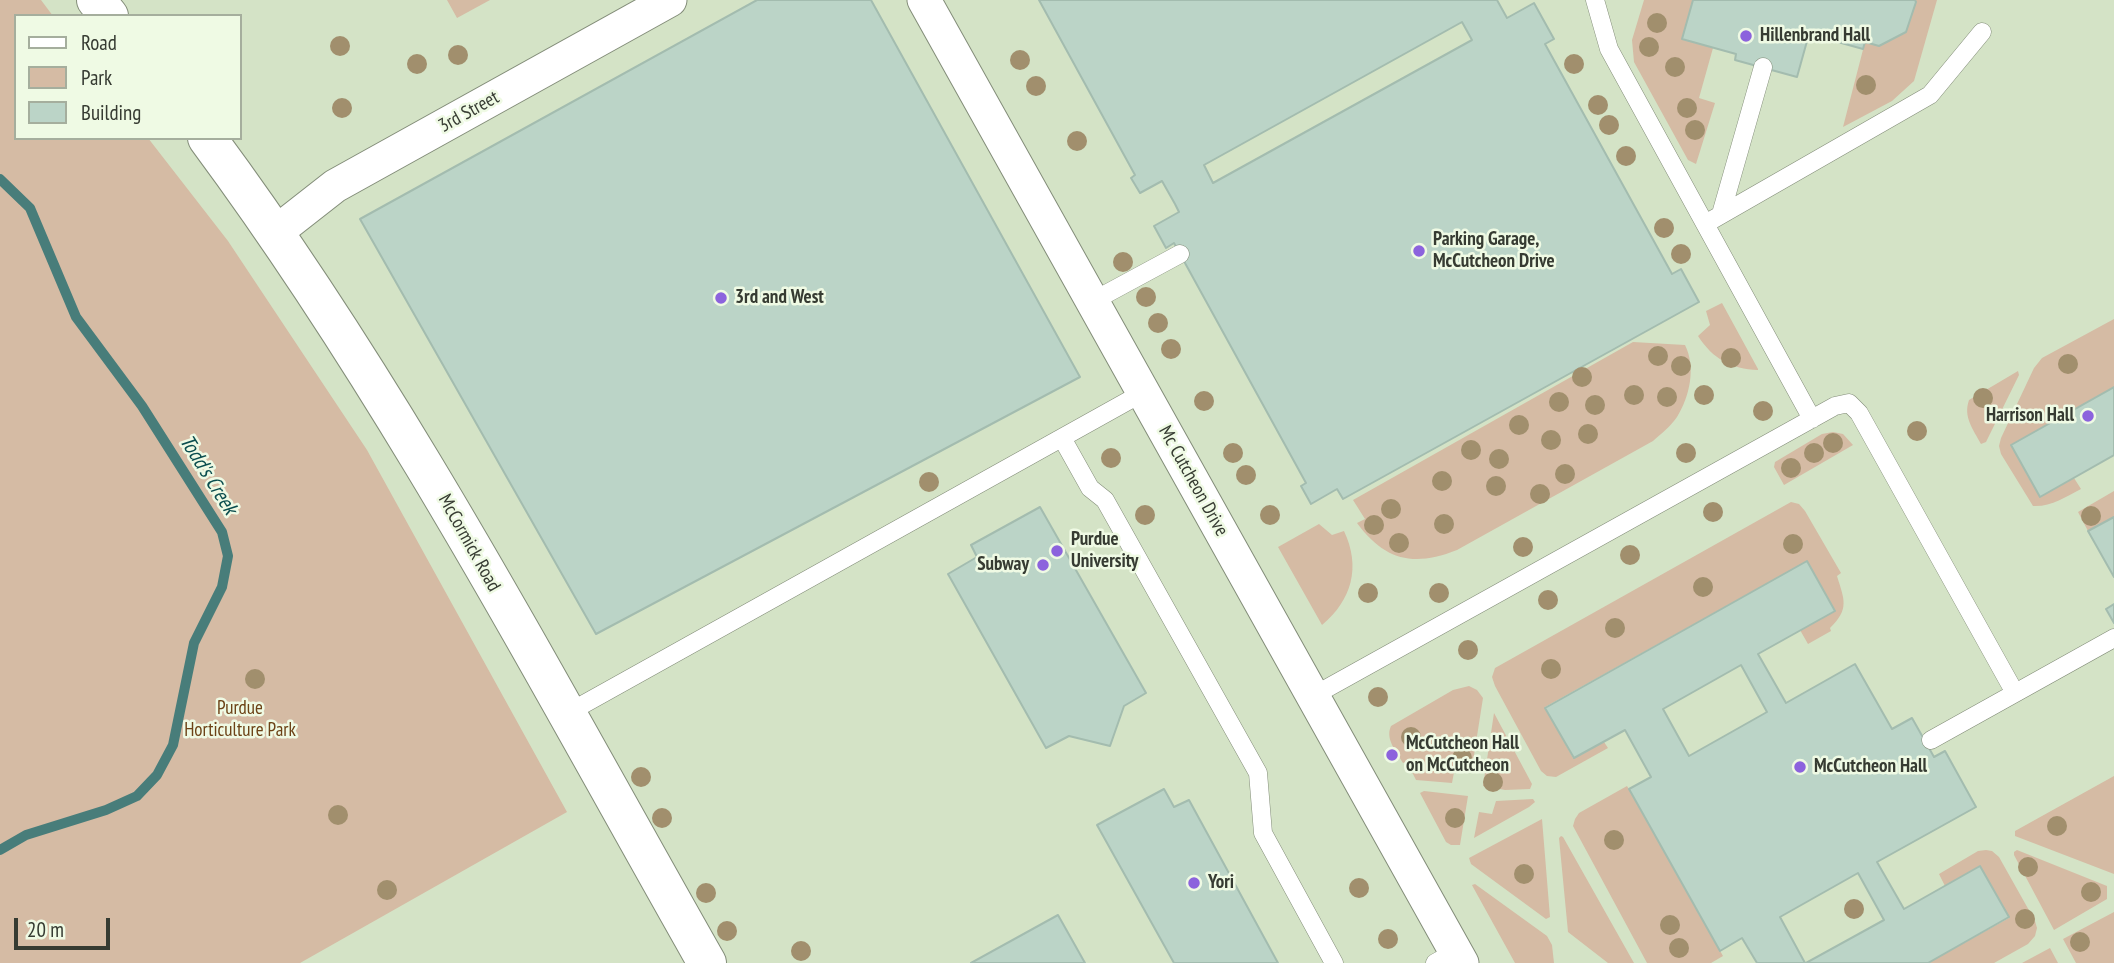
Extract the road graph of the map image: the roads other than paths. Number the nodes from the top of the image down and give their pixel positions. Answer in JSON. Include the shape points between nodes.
{"nodes":[{"id":1,"x":96,"y":0,"type":"edge"},
{"id":2,"x":670,"y":0,"type":"edge"},
{"id":3,"x":924,"y":0,"type":"edge"},
{"id":4,"x":1595,"y":0,"type":"edge"},
{"id":5,"x":107,"y":14,"type":"edge"},
{"id":6,"x":1982,"y":32,"type":"dead end"},
{"id":7,"x":1763,"y":67,"type":"dead end"},
{"id":8,"x":208,"y":140,"type":"edge"},
{"id":9,"x":1721,"y":214,"type":"junction"},
{"id":10,"x":1705,"y":224,"type":"junction"},
{"id":11,"x":275,"y":233,"type":"junction"},
{"id":12,"x":1180,"y":254,"type":"dead end"},
{"id":13,"x":1093,"y":301,"type":"junction"},
{"id":14,"x":1144,"y":392,"type":"junction"},
{"id":15,"x":1812,"y":419,"type":"junction"},
{"id":16,"x":1062,"y":438,"type":"junction"},
{"id":17,"x":2114,"y":638,"type":"edge"},
{"id":18,"x":2015,"y":692,"type":"junction"},
{"id":19,"x":1313,"y":696,"type":"junction"},
{"id":20,"x":566,"y":714,"type":"junction"},
{"id":21,"x":1931,"y":740,"type":"dead end"},
{"id":22,"x":1451,"y":959,"type":"edge"},
{"id":23,"x":707,"y":963,"type":"edge"},
{"id":24,"x":1334,"y":963,"type":"edge"}],
"edges":[{"from":1,"to":5,"type":"street"},
{"from":2,"to":11,"type":"street","name":"3rd Street","via":[[335,186]]},
{"from":3,"to":13,"type":"street","name":"Mc Cutcheon Drive"},
{"from":4,"to":10,"type":"lane","via":[[1609,49]]},
{"from":6,"to":9,"type":"lane","via":[[1930,95]]},
{"from":7,"to":9,"type":"lane"},
{"from":8,"to":11,"type":"street","name":"McCormick Road"},
{"from":9,"to":10,"type":"lane"},
{"from":10,"to":15,"type":"lane"},
{"from":11,"to":20,"type":"street","name":"McCormick Road","via":[[425,465]]},
{"from":12,"to":13,"type":"lane"},
{"from":13,"to":14,"type":"street","name":"Mc Cutcheon Drive"},
{"from":14,"to":16,"type":"lane"},
{"from":14,"to":19,"type":"street","name":"Mc Cutcheon Drive"},
{"from":15,"to":18,"type":"lane","via":[[1849,403],[1858,413]]},
{"from":15,"to":19,"type":"lane"},
{"from":16,"to":20,"type":"lane"},
{"from":16,"to":24,"type":"lane","via":[[1090,488],[1105,500],[1258,774],[1262,833]]},
{"from":17,"to":18,"type":"lane"},
{"from":18,"to":21,"type":"lane"},
{"from":19,"to":22,"type":"street","name":"Mc Cutcheon Drive"},
{"from":20,"to":23,"type":"street","name":"McCormick Road"}]}
